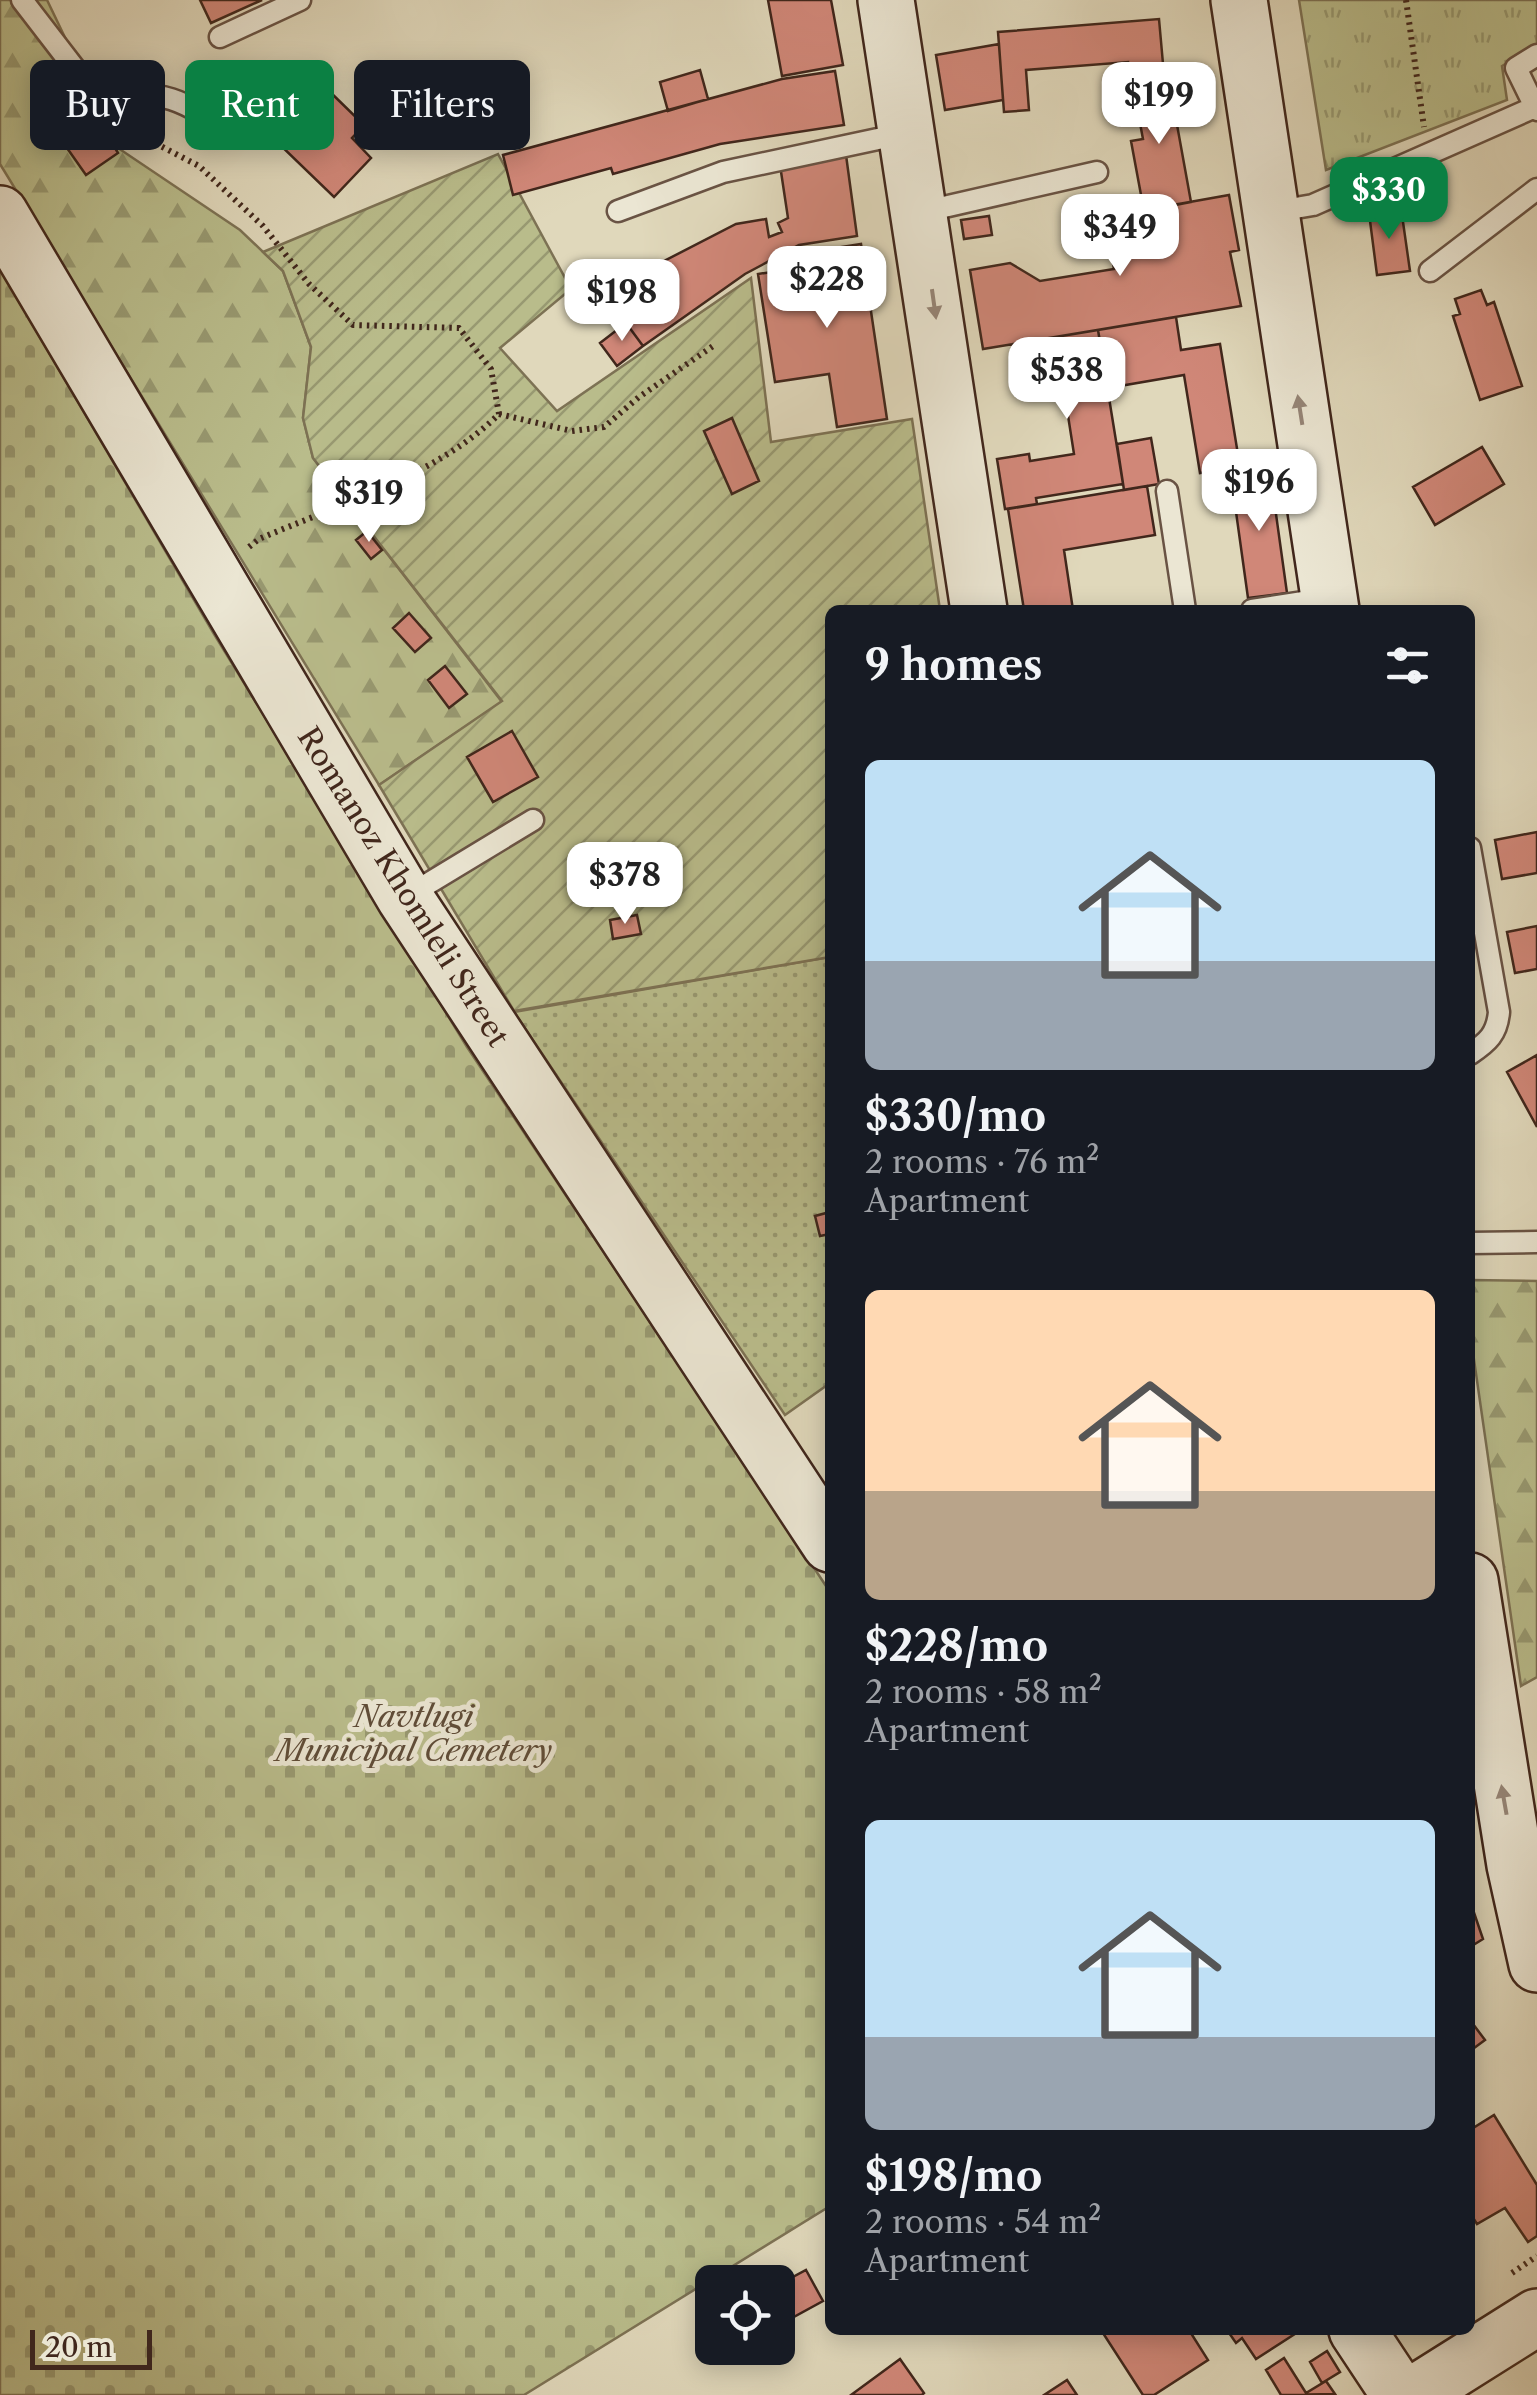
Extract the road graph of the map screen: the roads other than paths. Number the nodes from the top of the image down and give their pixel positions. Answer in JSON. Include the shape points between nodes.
{"nodes":[{"id":1,"x":22,"y":0,"type":"edge"},
{"id":2,"x":300,"y":0,"type":"edge"},
{"id":3,"x":1239,"y":0,"type":"edge"},
{"id":4,"x":893,"y":3,"type":"edge"},
{"id":5,"x":220,"y":37,"type":"dead end"},
{"id":6,"x":1537,"y":55,"type":"edge"},
{"id":7,"x":185,"y":103,"type":"edge"},
{"id":8,"x":1536,"y":109,"type":"edge"},
{"id":9,"x":908,"y":133,"type":"junction"},
{"id":10,"x":1097,"y":172,"type":"dead end"},
{"id":11,"x":1537,"y":189,"type":"edge"},
{"id":12,"x":618,"y":211,"type":"dead end"},
{"id":13,"x":920,"y":212,"type":"junction"},
{"id":14,"x":1270,"y":212,"type":"junction"},
{"id":15,"x":0,"y":214,"type":"edge"},
{"id":16,"x":1430,"y":271,"type":"dead end"},
{"id":17,"x":1167,"y":491,"type":"dead end"},
{"id":18,"x":1330,"y":604,"type":"edge"},
{"id":19,"x":977,"y":605,"type":"edge"},
{"id":20,"x":1185,"y":605,"type":"edge"},
{"id":21,"x":533,"y":820,"type":"dead end"},
{"id":22,"x":1475,"y":876,"type":"edge"},
{"id":23,"x":405,"y":898,"type":"junction"},
{"id":24,"x":1475,"y":1051,"type":"edge"},
{"id":25,"x":1537,"y":1242,"type":"edge"},
{"id":26,"x":1475,"y":1243,"type":"edge"},
{"id":27,"x":825,"y":1536,"type":"edge"},
{"id":28,"x":1475,"y":1613,"type":"edge"},
{"id":29,"x":1537,"y":1964,"type":"edge"},
{"id":30,"x":1537,"y":2318,"type":"edge"},
{"id":31,"x":1360,"y":2335,"type":"edge"},
{"id":32,"x":1400,"y":2395,"type":"edge"},
{"id":33,"x":1412,"y":2395,"type":"edge"}],
"edges":[{"from":1,"to":7,"type":"lane","via":[[98,100],[132,92]]},
{"from":2,"to":5,"type":"lane"},
{"from":3,"to":14,"type":"main road"},
{"from":4,"to":9,"type":"main road"},
{"from":6,"to":8,"type":"lane","via":[[1516,68]]},
{"from":8,"to":14,"type":"lane","via":[[1314,205]]},
{"from":9,"to":12,"type":"lane","via":[[723,172]]},
{"from":9,"to":13,"type":"main road"},
{"from":10,"to":13,"type":"lane"},
{"from":11,"to":16,"type":"lane"},
{"from":13,"to":19,"type":"main road","one_way":true},
{"from":18,"to":14,"type":"main road","one_way":true},
{"from":15,"to":23,"type":"main road","name":"Romanoz Khomleli Street"},
{"from":17,"to":20,"type":"lane"},
{"from":21,"to":23,"type":"lane"},
{"from":22,"to":24,"type":"lane","via":[[1499,1012],[1497,1030]]},
{"from":23,"to":27,"type":"main road","name":"Romanoz Khomleli Street"},
{"from":25,"to":26,"type":"lane"},
{"from":29,"to":28,"type":"main road","one_way":true},
{"from":30,"to":33,"type":"main road"},
{"from":31,"to":32,"type":"main road"}]}
